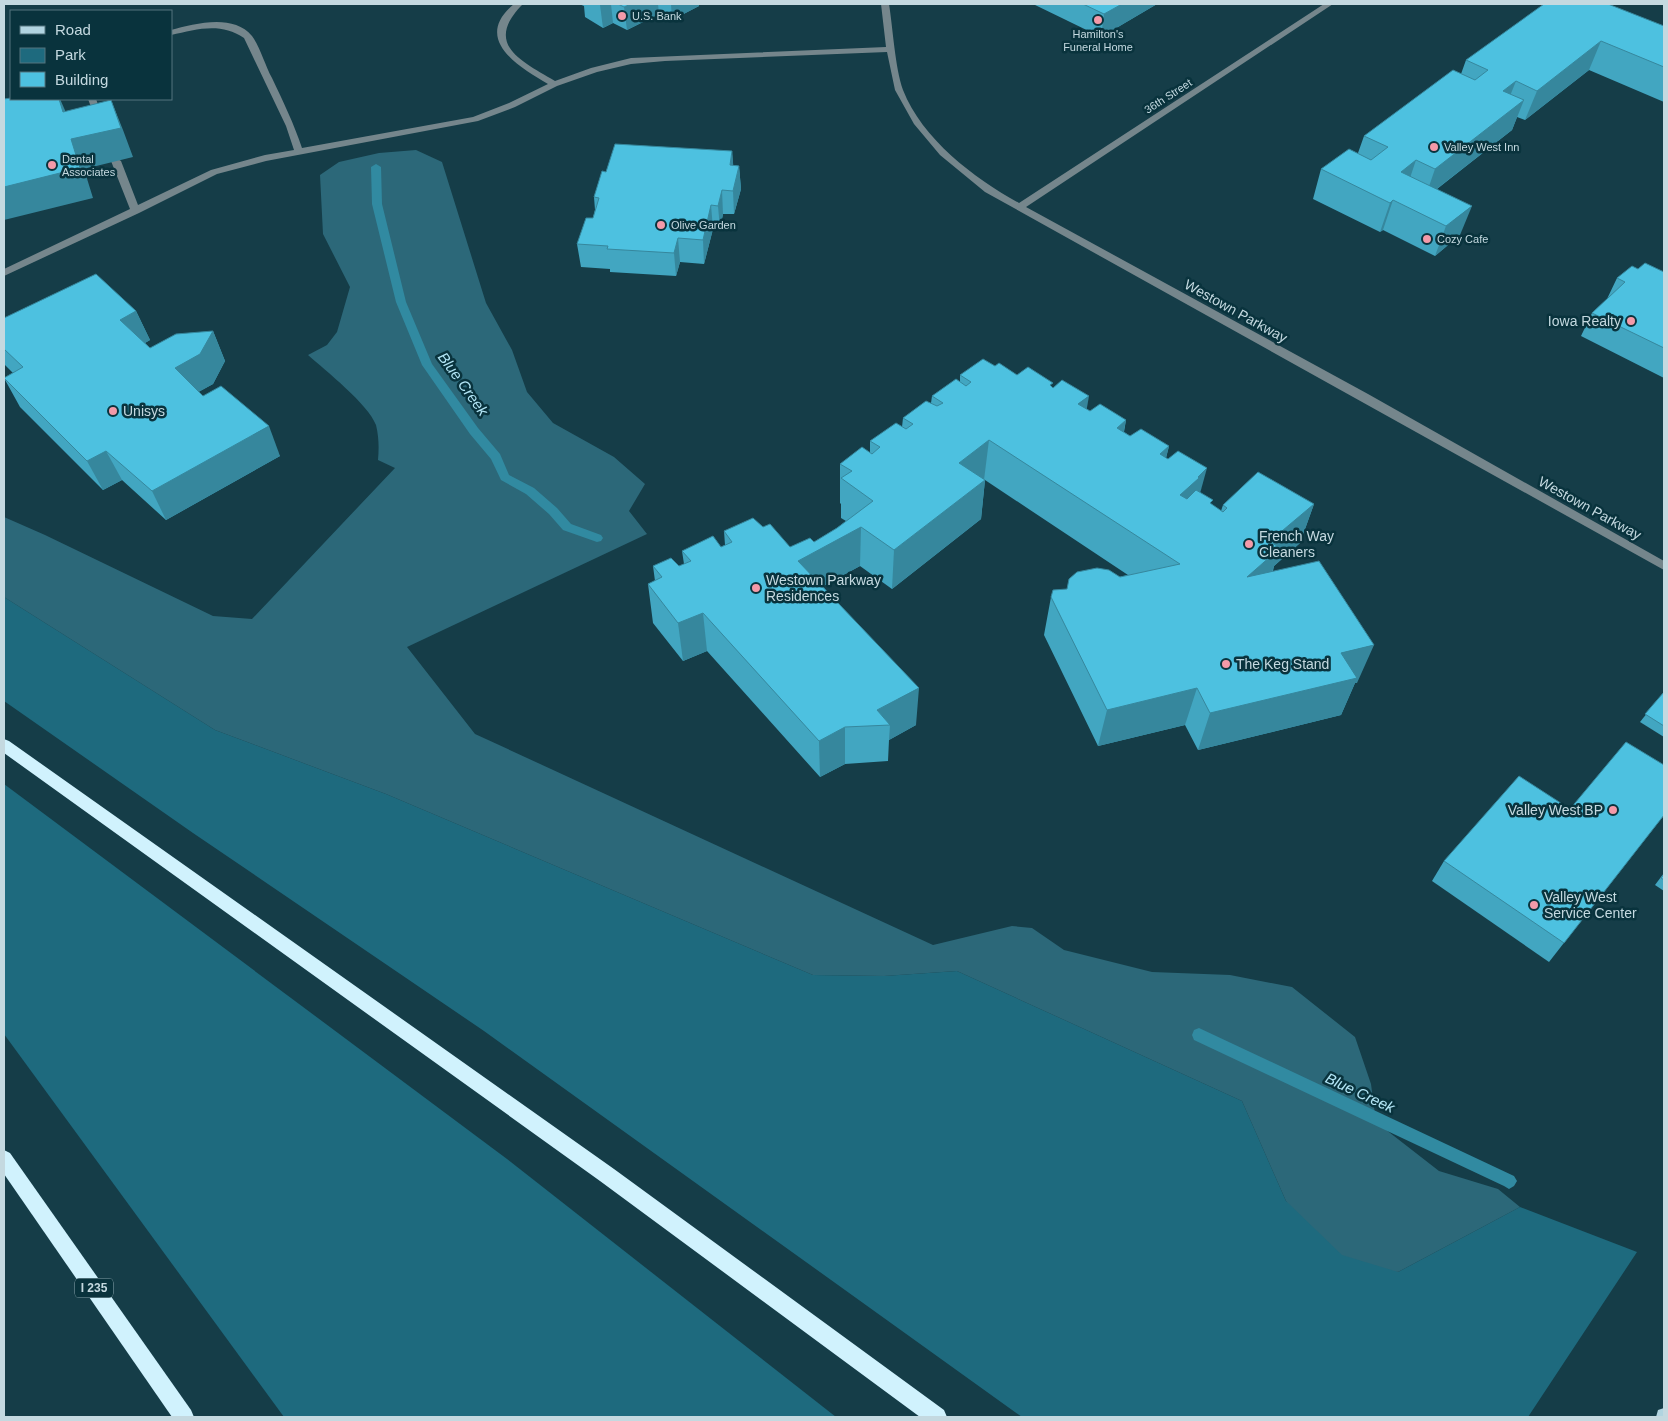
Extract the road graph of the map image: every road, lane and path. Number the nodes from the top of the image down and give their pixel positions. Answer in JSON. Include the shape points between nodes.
{"nodes":[{"id":1,"x":519,"y":4,"type":"edge"},
{"id":2,"x":885,"y":4,"type":"edge"},
{"id":3,"x":1329,"y":4,"type":"edge"},
{"id":4,"x":172,"y":34,"type":"edge"},
{"id":5,"x":891,"y":49,"type":"junction"},
{"id":6,"x":554,"y":84,"type":"junction"},
{"id":7,"x":92,"y":100,"type":"edge"},
{"id":8,"x":102,"y":126,"type":"edge"},
{"id":9,"x":299,"y":152,"type":"junction"},
{"id":10,"x":116,"y":161,"type":"edge"},
{"id":11,"x":1019,"y":206,"type":"junction"},
{"id":12,"x":136,"y":211,"type":"junction"},
{"id":13,"x":4,"y":273,"type":"edge"},
{"id":14,"x":1664,"y":566,"type":"edge"},
{"id":15,"x":4,"y":745,"type":"edge"},
{"id":16,"x":4,"y":1159,"type":"edge"},
{"id":17,"x":184,"y":1417,"type":"edge"},
{"id":18,"x":937,"y":1417,"type":"edge"}],
"edges":[{"from":1,"to":6,"type":"street","via":[[502,26],[503,45],[508,54]]},
{"from":2,"to":5,"type":"street","name":"Westown Parkway"},
{"from":3,"to":11,"type":"street","name":"36th Street"},
{"from":4,"to":9,"type":"street","via":[[210,24],[231,27],[248,37]]},
{"from":5,"to":6,"type":"street","via":[[631,61]]},
{"from":5,"to":11,"type":"street","name":"Westown Parkway","via":[[899,90],[917,122],[943,153],[988,190]]},
{"from":6,"to":9,"type":"street","via":[[475,119]]},
{"from":7,"to":8,"type":"street"},
{"from":9,"to":12,"type":"street","via":[[214,172]]},
{"from":10,"to":12,"type":"street"},
{"from":11,"to":14,"type":"street","name":"Westown Parkway"},
{"from":12,"to":13,"type":"street"},
{"from":15,"to":18,"type":"highway","via":[[607,1175]]},
{"from":16,"to":17,"type":"highway","number":"I 235"}]}
